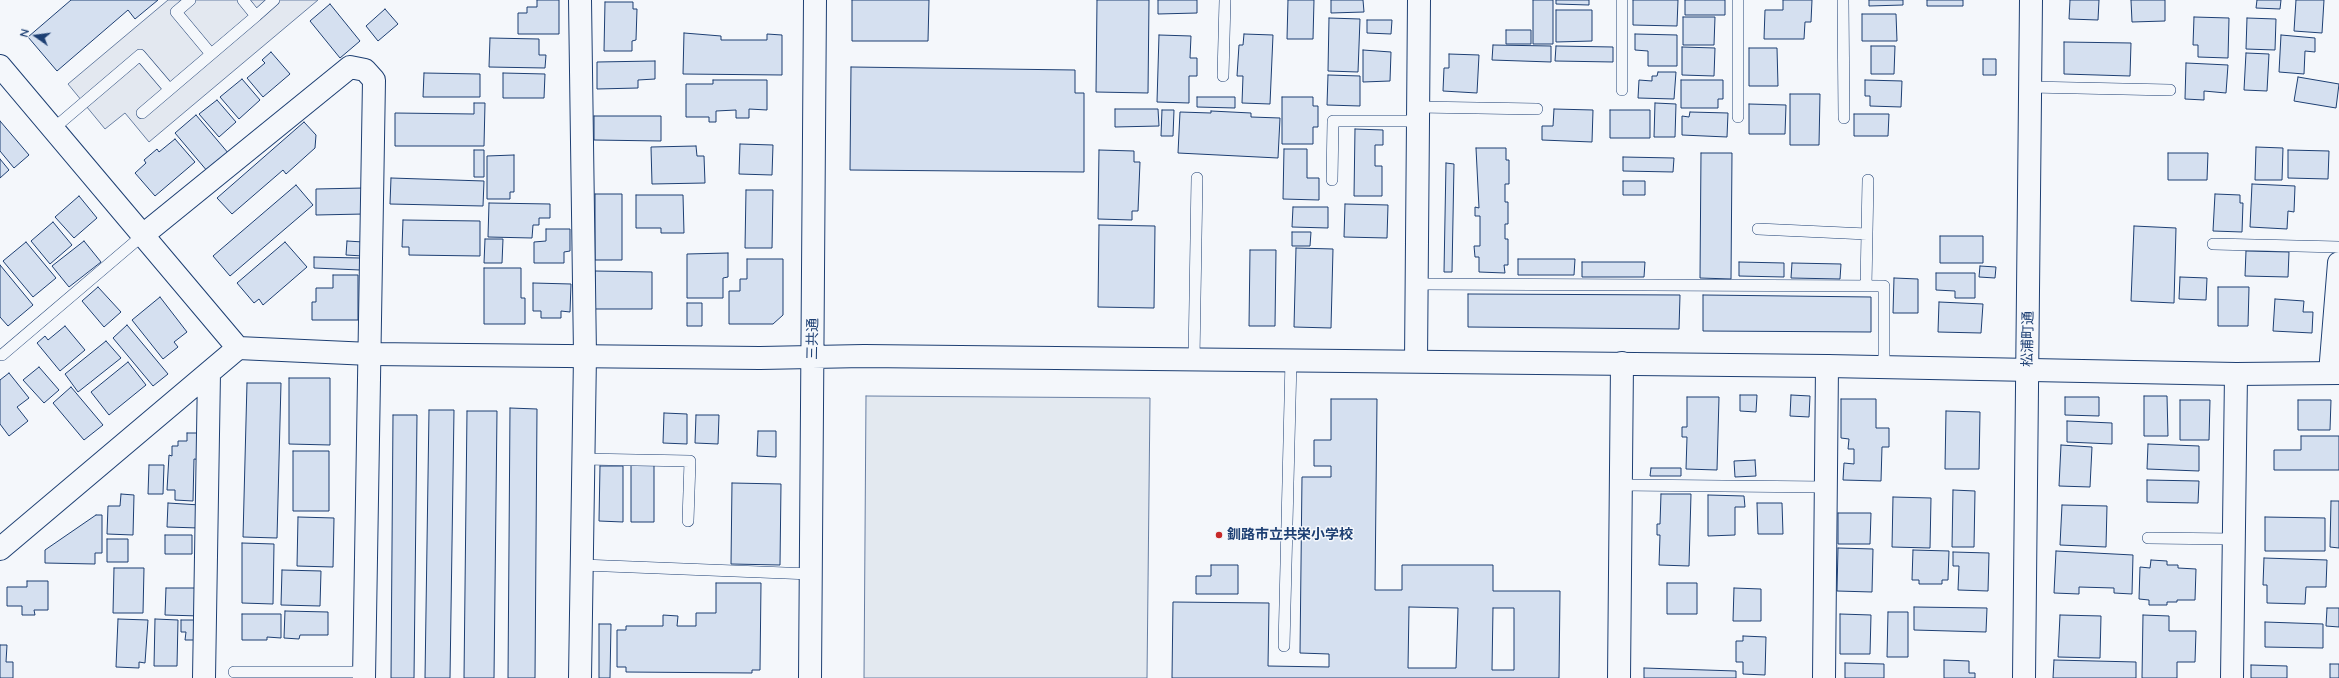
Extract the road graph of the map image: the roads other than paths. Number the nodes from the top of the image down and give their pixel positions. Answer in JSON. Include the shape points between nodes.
{"nodes":[{"id":1,"x":190,"y":0,"type":"edge"},
{"id":2,"x":242,"y":0,"type":"edge"},
{"id":3,"x":274,"y":0,"type":"edge"},
{"id":4,"x":580,"y":0,"type":"edge"},
{"id":5,"x":816,"y":0,"type":"edge"},
{"id":6,"x":1225,"y":0,"type":"edge"},
{"id":7,"x":1419,"y":0,"type":"edge"},
{"id":8,"x":1622,"y":0,"type":"edge"},
{"id":9,"x":1738,"y":0,"type":"edge"},
{"id":10,"x":1843,"y":0,"type":"edge"},
{"id":11,"x":2031,"y":0,"type":"edge"},
{"id":12,"x":256,"y":16,"type":"junction"},
{"id":13,"x":211,"y":54,"type":"junction"},
{"id":14,"x":0,"y":66,"type":"edge"},
{"id":15,"x":1223,"y":76,"type":"dead end"},
{"id":16,"x":2030,"y":87,"type":"junction"},
{"id":17,"x":169,"y":90,"type":"junction"},
{"id":18,"x":1622,"y":90,"type":"dead end"},
{"id":19,"x":2170,"y":90,"type":"dead end"},
{"id":20,"x":1537,"y":109,"type":"dead end"},
{"id":21,"x":142,"y":113,"type":"dead end"},
{"id":22,"x":1418,"y":114,"type":"junction"},
{"id":23,"x":1738,"y":117,"type":"dead end"},
{"id":24,"x":1844,"y":118,"type":"dead end"},
{"id":25,"x":53,"y":129,"type":"junction"},
{"id":26,"x":1197,"y":178,"type":"dead end"},
{"id":27,"x":1332,"y":180,"type":"dead end"},
{"id":28,"x":1868,"y":180,"type":"dead end"},
{"id":29,"x":1758,"y":229,"type":"dead end"},
{"id":30,"x":1867,"y":234,"type":"junction"},
{"id":31,"x":143,"y":235,"type":"junction"},
{"id":32,"x":2213,"y":244,"type":"dead end"},
{"id":33,"x":2339,"y":247,"type":"edge"},
{"id":34,"x":2339,"y":263,"type":"edge"},
{"id":35,"x":1417,"y":284,"type":"junction"},
{"id":36,"x":1866,"y":286,"type":"junction"},
{"id":37,"x":238,"y":348,"type":"junction"},
{"id":38,"x":370,"y":354,"type":"junction"},
{"id":39,"x":2,"y":355,"type":"dead end"},
{"id":40,"x":585,"y":355,"type":"junction"},
{"id":41,"x":812,"y":355,"type":"junction"},
{"id":42,"x":1194,"y":359,"type":"junction"},
{"id":43,"x":1291,"y":360,"type":"junction"},
{"id":44,"x":1416,"y":362,"type":"junction"},
{"id":45,"x":1622,"y":363,"type":"junction"},
{"id":46,"x":1827,"y":366,"type":"junction"},
{"id":47,"x":1884,"y":367,"type":"junction"},
{"id":48,"x":2028,"y":369,"type":"junction"},
{"id":49,"x":209,"y":373,"type":"junction"},
{"id":50,"x":2334,"y":373,"type":"edge"},
{"id":51,"x":2236,"y":374,"type":"junction"},
{"id":52,"x":583,"y":458,"type":"junction"},
{"id":53,"x":1621,"y":484,"type":"junction"},
{"id":54,"x":1826,"y":487,"type":"junction"},
{"id":55,"x":688,"y":521,"type":"dead end"},
{"id":56,"x":2148,"y":538,"type":"dead end"},
{"id":57,"x":2234,"y":539,"type":"junction"},
{"id":58,"x":0,"y":549,"type":"edge"},
{"id":59,"x":582,"y":565,"type":"junction"},
{"id":60,"x":811,"y":574,"type":"junction"},
{"id":61,"x":1284,"y":646,"type":"dead end"},
{"id":62,"x":234,"y":672,"type":"dead end"},
{"id":63,"x":364,"y":675,"type":"edge"},
{"id":64,"x":204,"y":678,"type":"edge"},
{"id":65,"x":580,"y":678,"type":"edge"},
{"id":66,"x":810,"y":678,"type":"edge"},
{"id":67,"x":1620,"y":678,"type":"edge"},
{"id":68,"x":1824,"y":678,"type":"edge"},
{"id":69,"x":2024,"y":678,"type":"edge"},
{"id":70,"x":2232,"y":678,"type":"edge"}],
"edges":[{"from":1,"to":13,"type":"lane","via":[[176,12]]},
{"from":2,"to":12,"type":"lane"},
{"from":3,"to":12,"type":"lane"},
{"from":4,"to":40,"type":"street"},
{"from":5,"to":41,"type":"street","name":"三共通"},
{"from":6,"to":15,"type":"lane"},
{"from":7,"to":22,"type":"street"},
{"from":8,"to":18,"type":"lane"},
{"from":9,"to":23,"type":"lane"},
{"from":10,"to":24,"type":"lane"},
{"from":11,"to":16,"type":"street","name":"松浦町通"},
{"from":12,"to":13,"type":"lane"},
{"from":13,"to":17,"type":"lane"},
{"from":14,"to":25,"type":"street"},
{"from":16,"to":19,"type":"lane"},
{"from":16,"to":48,"type":"street","name":"松浦町通"},
{"from":17,"to":21,"type":"lane"},
{"from":17,"to":25,"type":"lane","via":[[140,54]]},
{"from":20,"to":22,"type":"lane"},
{"from":22,"to":27,"type":"lane","via":[[1333,120]]},
{"from":22,"to":35,"type":"street"},
{"from":25,"to":31,"type":"street"},
{"from":26,"to":42,"type":"lane"},
{"from":28,"to":30,"type":"lane"},
{"from":29,"to":30,"type":"lane"},
{"from":30,"to":36,"type":"lane"},
{"from":31,"to":37,"type":"street"},
{"from":31,"to":38,"type":"street","via":[[350,67],[365,70],[374,80]]},
{"from":31,"to":39,"type":"lane"},
{"from":32,"to":33,"type":"lane"},
{"from":34,"to":50,"type":"street"},
{"from":35,"to":36,"type":"lane"},
{"from":35,"to":44,"type":"street"},
{"from":36,"to":47,"type":"lane","via":[[1884,286]]},
{"from":37,"to":38,"type":"street"},
{"from":37,"to":49,"type":"street"},
{"from":38,"to":40,"type":"street"},
{"from":38,"to":63,"type":"street"},
{"from":40,"to":41,"type":"street","via":[[760,358]]},
{"from":40,"to":52,"type":"street"},
{"from":41,"to":42,"type":"street"},
{"from":41,"to":60,"type":"street","name":"三共通"},
{"from":42,"to":43,"type":"street"},
{"from":43,"to":44,"type":"street"},
{"from":43,"to":61,"type":"lane"},
{"from":44,"to":45,"type":"street"},
{"from":45,"to":46,"type":"street"},
{"from":45,"to":53,"type":"street"},
{"from":46,"to":47,"type":"street"},
{"from":46,"to":54,"type":"street"},
{"from":47,"to":48,"type":"street"},
{"from":48,"to":51,"type":"street"},
{"from":48,"to":69,"type":"street","name":"松浦町通"},
{"from":49,"to":58,"type":"street"},
{"from":49,"to":64,"type":"street"},
{"from":50,"to":51,"type":"street"},
{"from":51,"to":57,"type":"street"},
{"from":52,"to":55,"type":"lane","via":[[690,461]]},
{"from":52,"to":59,"type":"street"},
{"from":53,"to":54,"type":"lane"},
{"from":53,"to":67,"type":"street"},
{"from":54,"to":68,"type":"street"},
{"from":56,"to":57,"type":"lane"},
{"from":57,"to":70,"type":"street"},
{"from":59,"to":60,"type":"lane"},
{"from":59,"to":65,"type":"street"},
{"from":60,"to":66,"type":"street","name":"三共通"},
{"from":62,"to":63,"type":"lane"}]}
